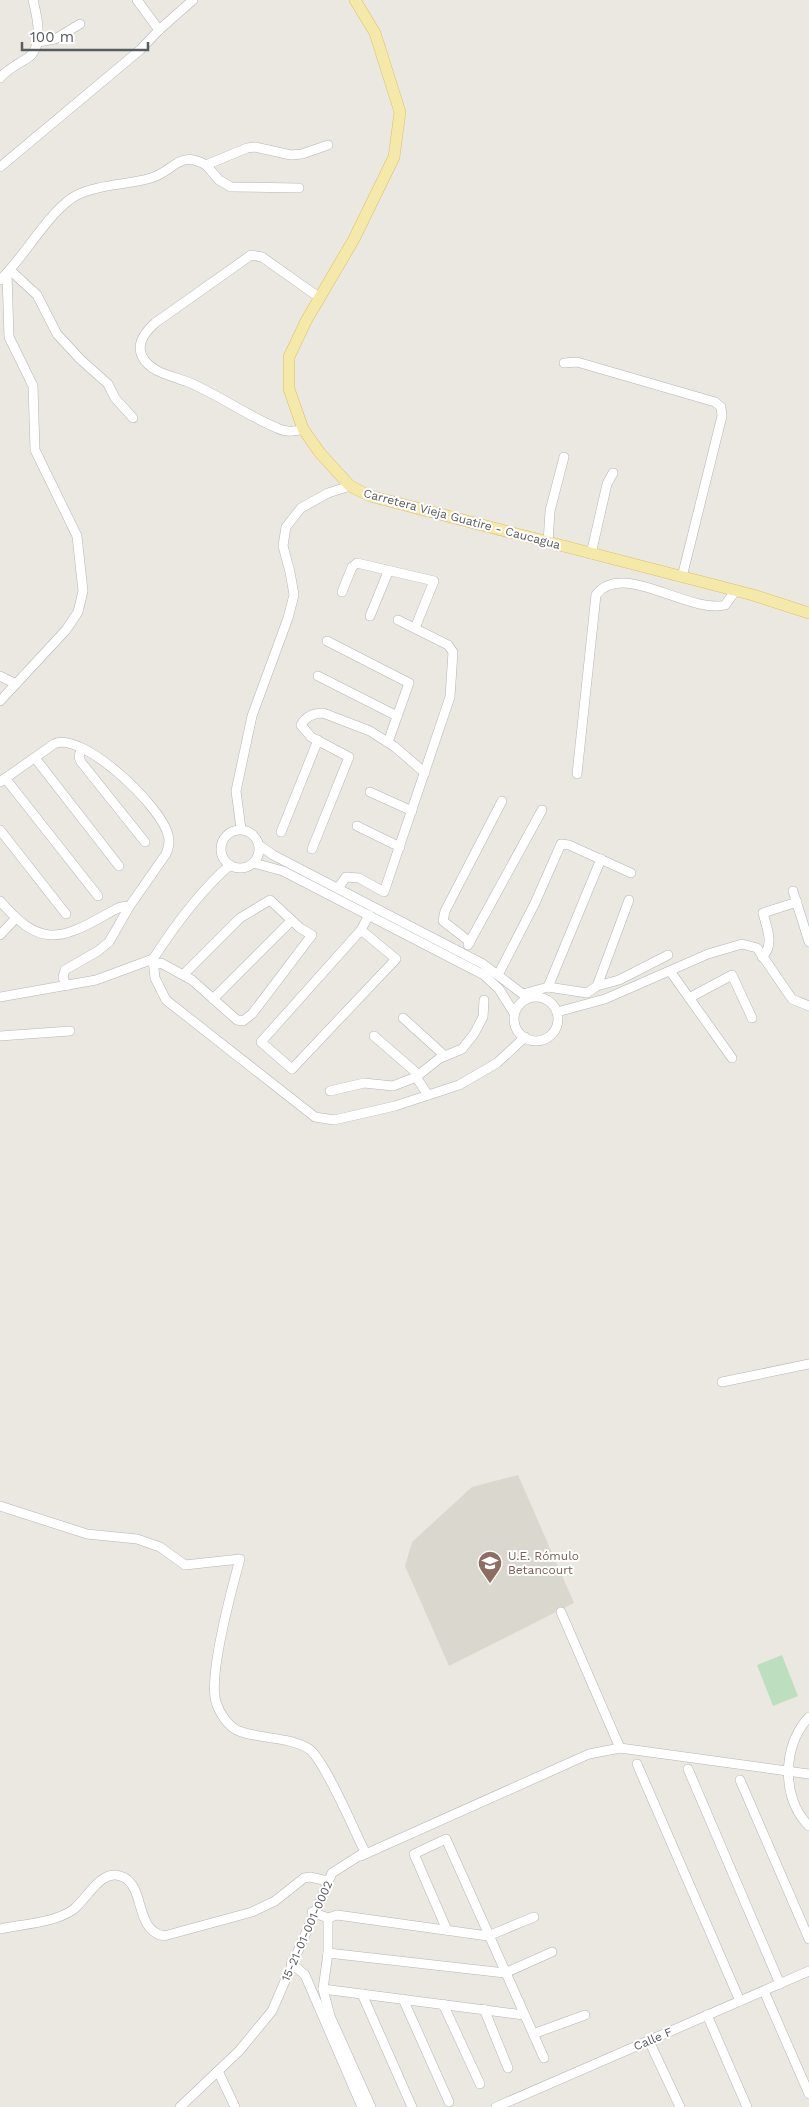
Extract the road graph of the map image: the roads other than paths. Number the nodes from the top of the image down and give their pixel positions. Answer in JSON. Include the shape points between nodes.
{"nodes":[{"id":1,"x":33,"y":0,"type":"edge"},
{"id":2,"x":137,"y":0,"type":"edge"},
{"id":3,"x":194,"y":0,"type":"edge"},
{"id":4,"x":355,"y":0,"type":"edge"},
{"id":5,"x":80,"y":24,"type":"dead end"},
{"id":6,"x":159,"y":30,"type":"junction"},
{"id":7,"x":38,"y":42,"type":"junction"},
{"id":8,"x":0,"y":78,"type":"edge"},
{"id":9,"x":328,"y":145,"type":"dead end"},
{"id":10,"x":206,"y":165,"type":"junction"},
{"id":11,"x":0,"y":167,"type":"edge"},
{"id":12,"x":299,"y":188,"type":"dead end"},
{"id":13,"x":9,"y":272,"type":"junction"},
{"id":14,"x":0,"y":280,"type":"edge"},
{"id":15,"x":320,"y":298,"type":"junction"},
{"id":16,"x":564,"y":363,"type":"dead end"},
{"id":17,"x":133,"y":418,"type":"dead end"},
{"id":18,"x":303,"y":430,"type":"junction"},
{"id":19,"x":564,"y":458,"type":"dead end"},
{"id":20,"x":613,"y":472,"type":"dead end"},
{"id":21,"x":350,"y":486,"type":"junction"},
{"id":22,"x":548,"y":543,"type":"junction"},
{"id":23,"x":590,"y":554,"type":"junction"},
{"id":24,"x":388,"y":572,"type":"junction"},
{"id":25,"x":682,"y":577,"type":"junction"},
{"id":26,"x":736,"y":590,"type":"junction"},
{"id":27,"x":342,"y":592,"type":"dead end"},
{"id":28,"x":809,"y":613,"type":"edge"},
{"id":29,"x":370,"y":616,"type":"dead end"},
{"id":30,"x":398,"y":620,"type":"dead end"},
{"id":31,"x":415,"y":628,"type":"junction"},
{"id":32,"x":327,"y":641,"type":"dead end"},
{"id":33,"x":0,"y":676,"type":"edge"},
{"id":34,"x":318,"y":676,"type":"dead end"},
{"id":35,"x":14,"y":683,"type":"junction"},
{"id":36,"x":0,"y":701,"type":"edge"},
{"id":37,"x":397,"y":716,"type":"junction"},
{"id":38,"x":318,"y":740,"type":"junction"},
{"id":39,"x":388,"y":742,"type":"junction"},
{"id":40,"x":81,"y":748,"type":"junction"},
{"id":41,"x":35,"y":758,"type":"junction"},
{"id":42,"x":424,"y":773,"type":"junction"},
{"id":43,"x":577,"y":774,"type":"dead end"},
{"id":44,"x":3,"y":780,"type":"edge"},
{"id":45,"x":370,"y":792,"type":"dead end"},
{"id":46,"x":502,"y":801,"type":"dead end"},
{"id":47,"x":542,"y":810,"type":"dead end"},
{"id":48,"x":412,"y":811,"type":"junction"},
{"id":49,"x":357,"y":826,"type":"dead end"},
{"id":50,"x":0,"y":830,"type":"edge"},
{"id":51,"x":241,"y":830,"type":"junction"},
{"id":52,"x":281,"y":832,"type":"dead end"},
{"id":53,"x":145,"y":842,"type":"dead end"},
{"id":54,"x":259,"y":845,"type":"junction"},
{"id":55,"x":400,"y":847,"type":"junction"},
{"id":56,"x":312,"y":849,"type":"dead end"},
{"id":57,"x":601,"y":859,"type":"junction"},
{"id":58,"x":254,"y":862,"type":"junction"},
{"id":59,"x":230,"y":865,"type":"junction"},
{"id":60,"x":119,"y":866,"type":"dead end"},
{"id":61,"x":631,"y":873,"type":"dead end"},
{"id":62,"x":338,"y":888,"type":"junction"},
{"id":63,"x":793,"y":891,"type":"dead end"},
{"id":64,"x":98,"y":896,"type":"dead end"},
{"id":65,"x":0,"y":900,"type":"edge"},
{"id":66,"x":629,"y":900,"type":"dead end"},
{"id":67,"x":797,"y":902,"type":"junction"},
{"id":68,"x":129,"y":907,"type":"junction"},
{"id":69,"x":66,"y":914,"type":"dead end"},
{"id":70,"x":369,"y":915,"type":"junction"},
{"id":71,"x":16,"y":918,"type":"junction"},
{"id":72,"x":291,"y":922,"type":"junction"},
{"id":73,"x":361,"y":930,"type":"junction"},
{"id":74,"x":0,"y":935,"type":"edge"},
{"id":75,"x":470,"y":942,"type":"junction"},
{"id":76,"x":809,"y":942,"type":"edge"},
{"id":77,"x":463,"y":953,"type":"junction"},
{"id":78,"x":668,"y":955,"type":"dead end"},
{"id":79,"x":762,"y":957,"type":"junction"},
{"id":80,"x":153,"y":962,"type":"junction"},
{"id":81,"x":670,"y":970,"type":"junction"},
{"id":82,"x":183,"y":975,"type":"junction"},
{"id":83,"x":498,"y":975,"type":"junction"},
{"id":84,"x":66,"y":986,"type":"junction"},
{"id":85,"x":597,"y":986,"type":"junction"},
{"id":86,"x":548,"y":987,"type":"junction"},
{"id":87,"x":525,"y":996,"type":"junction"},
{"id":88,"x":0,"y":997,"type":"edge"},
{"id":89,"x":689,"y":998,"type":"junction"},
{"id":90,"x":213,"y":999,"type":"junction"},
{"id":91,"x":484,"y":1000,"type":"dead end"},
{"id":92,"x":809,"y":1006,"type":"edge"},
{"id":93,"x":557,"y":1012,"type":"junction"},
{"id":94,"x":514,"y":1013,"type":"junction"},
{"id":95,"x":403,"y":1018,"type":"dead end"},
{"id":96,"x":752,"y":1018,"type":"dead end"},
{"id":97,"x":70,"y":1031,"type":"dead end"},
{"id":98,"x":0,"y":1036,"type":"edge"},
{"id":99,"x":374,"y":1036,"type":"dead end"},
{"id":100,"x":524,"y":1038,"type":"junction"},
{"id":101,"x":445,"y":1056,"type":"junction"},
{"id":102,"x":732,"y":1058,"type":"dead end"},
{"id":103,"x":418,"y":1076,"type":"junction"},
{"id":104,"x":330,"y":1091,"type":"dead end"},
{"id":105,"x":428,"y":1095,"type":"junction"},
{"id":106,"x":809,"y":1364,"type":"edge"},
{"id":107,"x":722,"y":1382,"type":"dead end"},
{"id":108,"x":0,"y":1506,"type":"edge"},
{"id":109,"x":561,"y":1612,"type":"dead end"},
{"id":110,"x":809,"y":1717,"type":"edge"},
{"id":111,"x":620,"y":1748,"type":"junction"},
{"id":112,"x":637,"y":1764,"type":"dead end"},
{"id":113,"x":688,"y":1769,"type":"dead end"},
{"id":114,"x":786,"y":1772,"type":"junction"},
{"id":115,"x":809,"y":1774,"type":"edge"},
{"id":116,"x":740,"y":1780,"type":"dead end"},
{"id":117,"x":809,"y":1826,"type":"edge"},
{"id":118,"x":328,"y":1880,"type":"junction"},
{"id":119,"x":312,"y":1912,"type":"junction"},
{"id":120,"x":534,"y":1917,"type":"dead end"},
{"id":121,"x":328,"y":1918,"type":"junction"},
{"id":122,"x":0,"y":1929,"type":"edge"},
{"id":123,"x":447,"y":1930,"type":"junction"},
{"id":124,"x":488,"y":1936,"type":"junction"},
{"id":125,"x":809,"y":1939,"type":"edge"},
{"id":126,"x":552,"y":1952,"type":"dead end"},
{"id":127,"x":328,"y":1953,"type":"junction"},
{"id":128,"x":291,"y":1963,"type":"junction"},
{"id":129,"x":809,"y":1971,"type":"edge"},
{"id":130,"x":506,"y":1973,"type":"junction"},
{"id":131,"x":780,"y":1984,"type":"junction"},
{"id":132,"x":323,"y":1989,"type":"junction"},
{"id":133,"x":764,"y":1991,"type":"junction"},
{"id":134,"x":362,"y":1994,"type":"junction"},
{"id":135,"x":403,"y":1999,"type":"junction"},
{"id":136,"x":740,"y":2001,"type":"junction"},
{"id":137,"x":443,"y":2004,"type":"junction"},
{"id":138,"x":484,"y":2009,"type":"junction"},
{"id":139,"x":524,"y":2014,"type":"junction"},
{"id":140,"x":585,"y":2015,"type":"dead end"},
{"id":141,"x":707,"y":2016,"type":"junction"},
{"id":142,"x":533,"y":2034,"type":"junction"},
{"id":143,"x":649,"y":2041,"type":"junction"},
{"id":144,"x":544,"y":2058,"type":"dead end"},
{"id":145,"x":508,"y":2068,"type":"dead end"},
{"id":146,"x":218,"y":2071,"type":"junction"},
{"id":147,"x":480,"y":2084,"type":"dead end"},
{"id":148,"x":809,"y":2094,"type":"edge"},
{"id":149,"x":449,"y":2102,"type":"dead end"},
{"id":150,"x":179,"y":2107,"type":"edge"},
{"id":151,"x":235,"y":2107,"type":"edge"},
{"id":152,"x":362,"y":2107,"type":"edge"},
{"id":153,"x":371,"y":2107,"type":"edge"},
{"id":154,"x":412,"y":2107,"type":"edge"},
{"id":155,"x":496,"y":2107,"type":"edge"},
{"id":156,"x":680,"y":2107,"type":"edge"},
{"id":157,"x":748,"y":2107,"type":"edge"}],
"edges":[{"from":1,"to":7,"type":"street"},
{"from":2,"to":6,"type":"street"},
{"from":3,"to":6,"type":"street"},
{"from":4,"to":15,"type":"main road","name":"Carretera Vieja Guatire - Caucagua","via":[[375,33],[400,112],[394,157],[354,239]]},
{"from":5,"to":7,"type":"street","via":[[49,41]]},
{"from":6,"to":11,"type":"street","via":[[140,50]]},
{"from":7,"to":8,"type":"street","via":[[30,56]]},
{"from":9,"to":10,"type":"street","via":[[291,155],[247,148]]},
{"from":10,"to":12,"type":"street","via":[[219,180],[231,187]]},
{"from":10,"to":13,"type":"street","via":[[184,158],[150,178],[76,196],[56,213]]},
{"from":13,"to":14,"type":"street"},
{"from":13,"to":17,"type":"street","via":[[37,295],[57,334],[108,384]]},
{"from":13,"to":35,"type":"street","via":[[9,337],[34,391],[35,450],[74,527],[79,544],[83,591],[78,612],[66,630]]},
{"from":15,"to":18,"type":"main road","name":"Carretera Vieja Guatire - Caucagua","via":[[289,357],[289,389]]},
{"from":15,"to":18,"type":"street","via":[[262,257],[251,255],[155,323],[145,334],[141,347],[144,360],[157,371],[206,390],[278,428]]},
{"from":16,"to":25,"type":"street","via":[[577,362],[715,402],[721,407],[722,416]]},
{"from":18,"to":21,"type":"main road","name":"Carretera Vieja Guatire - Caucagua"},
{"from":19,"to":22,"type":"street","via":[[550,511]]},
{"from":20,"to":23,"type":"street","via":[[607,484]]},
{"from":21,"to":22,"type":"main road","name":"Carretera Vieja Guatire - Caucagua","via":[[370,496]]},
{"from":21,"to":51,"type":"street","via":[[328,493],[301,508],[286,527],[283,546],[294,595],[252,716],[236,791]]},
{"from":22,"to":23,"type":"main road","name":"Carretera Vieja Guatire - Caucagua"},
{"from":23,"to":25,"type":"main road","name":"Carretera Vieja Guatire - Caucagua"},
{"from":24,"to":27,"type":"street","via":[[357,563],[352,567]]},
{"from":24,"to":29,"type":"street"},
{"from":24,"to":31,"type":"street","via":[[434,581]]},
{"from":25,"to":26,"type":"main road","name":"Carretera Vieja Guatire - Caucagua"},
{"from":26,"to":28,"type":"main road","name":"Carretera Vieja Guatire - Caucagua"},
{"from":26,"to":43,"type":"street","via":[[725,605],[715,608],[633,584],[618,582],[602,588],[596,595]]},
{"from":30,"to":31,"type":"street"},
{"from":31,"to":42,"type":"street","via":[[448,645],[453,652],[450,697]]},
{"from":32,"to":37,"type":"street","via":[[409,683]]},
{"from":33,"to":35,"type":"street"},
{"from":34,"to":37,"type":"street"},
{"from":35,"to":36,"type":"street"},
{"from":37,"to":39,"type":"street"},
{"from":38,"to":39,"type":"street","via":[[301,725],[305,718],[315,713],[370,730]]},
{"from":38,"to":52,"type":"street"},
{"from":38,"to":56,"type":"street","via":[[349,757]]},
{"from":39,"to":42,"type":"street"},
{"from":40,"to":41,"type":"street","via":[[62,742]]},
{"from":40,"to":53,"type":"street","via":[[81,762]]},
{"from":40,"to":68,"type":"street","via":[[135,788],[158,814],[168,834],[166,854]]},
{"from":41,"to":44,"type":"street"},
{"from":41,"to":60,"type":"street"},
{"from":42,"to":48,"type":"street"},
{"from":44,"to":64,"type":"street"},
{"from":45,"to":48,"type":"street"},
{"from":46,"to":75,"type":"street","via":[[445,911],[443,921]]},
{"from":47,"to":75,"type":"street"},
{"from":48,"to":55,"type":"street"},
{"from":49,"to":55,"type":"street"},
{"from":50,"to":69,"type":"street"},
{"from":51,"to":54,"type":"street","via":[[252,834]]},
{"from":51,"to":59,"type":"street","via":[[229,833],[222,843],[222,856]]},
{"from":54,"to":58,"type":"street","via":[[260,851]]},
{"from":54,"to":62,"type":"street"},
{"from":55,"to":62,"type":"street","via":[[384,892],[359,878],[346,877]]},
{"from":57,"to":61,"type":"street"},
{"from":57,"to":83,"type":"street","via":[[561,844],[527,921]]},
{"from":57,"to":86,"type":"street"},
{"from":58,"to":59,"type":"street","via":[[242,868]]},
{"from":58,"to":70,"type":"street","via":[[283,871]]},
{"from":59,"to":80,"type":"street","via":[[211,882]]},
{"from":62,"to":77,"type":"street"},
{"from":63,"to":67,"type":"street"},
{"from":65,"to":71,"type":"street"},
{"from":66,"to":85,"type":"street"},
{"from":67,"to":76,"type":"street"},
{"from":67,"to":79,"type":"street","via":[[763,913],[770,943],[768,952]]},
{"from":68,"to":71,"type":"street","via":[[119,907],[79,930],[51,936],[35,931]]},
{"from":68,"to":84,"type":"street","via":[[104,947],[65,970]]},
{"from":70,"to":73,"type":"street"},
{"from":70,"to":94,"type":"street","via":[[484,976],[499,989]]},
{"from":71,"to":74,"type":"street"},
{"from":72,"to":82,"type":"street","via":[[270,900],[240,918]]},
{"from":72,"to":90,"type":"street"},
{"from":72,"to":90,"type":"street","via":[[312,935],[252,1014],[243,1021],[237,1020]]},
{"from":73,"to":73,"type":"street","via":[[261,1042],[292,1069],[396,959]]},
{"from":75,"to":77,"type":"street"},
{"from":77,"to":83,"type":"street"},
{"from":78,"to":85,"type":"street","via":[[619,980]]},
{"from":79,"to":81,"type":"street","via":[[757,948],[742,944]]},
{"from":79,"to":92,"type":"street","via":[[792,1000]]},
{"from":80,"to":82,"type":"street"},
{"from":80,"to":84,"type":"street"},
{"from":80,"to":105,"type":"street","via":[[155,978],[166,1000],[314,1117],[334,1120]]},
{"from":81,"to":89,"type":"street"},
{"from":81,"to":93,"type":"street","via":[[604,999]]},
{"from":82,"to":90,"type":"street"},
{"from":83,"to":87,"type":"street"},
{"from":84,"to":88,"type":"street"},
{"from":85,"to":86,"type":"street","via":[[587,993]]},
{"from":86,"to":87,"type":"street"},
{"from":87,"to":93,"type":"street","via":[[548,1000]]},
{"from":87,"to":94,"type":"street"},
{"from":89,"to":96,"type":"street","via":[[732,975]]},
{"from":89,"to":102,"type":"street"},
{"from":91,"to":101,"type":"street","via":[[483,1017],[474,1034],[462,1049]]},
{"from":93,"to":100,"type":"street","via":[[556,1027],[546,1038]]},
{"from":94,"to":100,"type":"street","via":[[516,1027]]},
{"from":95,"to":101,"type":"street"},
{"from":97,"to":98,"type":"street"},
{"from":99,"to":103,"type":"street"},
{"from":100,"to":105,"type":"street","via":[[497,1063],[459,1085]]},
{"from":101,"to":103,"type":"street"},
{"from":103,"to":104,"type":"street","via":[[393,1086],[364,1083]]},
{"from":103,"to":105,"type":"street"},
{"from":106,"to":107,"type":"street"},
{"from":108,"to":150,"type":"street","name":"15-21-01-001-0002","via":[[87,1534],[137,1539],[160,1547],[185,1565],[240,1559],[221,1640],[216,1701],[227,1722],[238,1730],[310,1749],[325,1770],[365,1852],[332,1873],[272,2011],[239,2051]]},
{"from":109,"to":111,"type":"street"},
{"from":110,"to":114,"type":"street","via":[[797,1734]]},
{"from":111,"to":114,"type":"street"},
{"from":111,"to":118,"type":"street","via":[[589,1754],[362,1855]]},
{"from":112,"to":136,"type":"street"},
{"from":113,"to":131,"type":"street"},
{"from":114,"to":115,"type":"street"},
{"from":114,"to":117,"type":"street","via":[[796,1808]]},
{"from":116,"to":125,"type":"street"},
{"from":118,"to":119,"type":"street"},
{"from":118,"to":122,"type":"street","via":[[304,1878],[260,1909],[164,1936],[155,1934],[148,1925],[131,1884],[125,1878],[113,1876],[97,1883],[81,1903],[66,1914]]},
{"from":119,"to":121,"type":"street"},
{"from":119,"to":128,"type":"street"},
{"from":120,"to":124,"type":"street"},
{"from":121,"to":123,"type":"street","via":[[337,1915]]},
{"from":121,"to":127,"type":"street"},
{"from":123,"to":124,"type":"street"},
{"from":123,"to":124,"type":"street","via":[[414,1854],[446,1839]]},
{"from":124,"to":130,"type":"street"},
{"from":126,"to":130,"type":"street"},
{"from":127,"to":130,"type":"street"},
{"from":127,"to":132,"type":"street"},
{"from":128,"to":146,"type":"street","via":[[260,2029]]},
{"from":128,"to":152,"type":"street","via":[[304,1975]]},
{"from":129,"to":131,"type":"street","name":"Calle F"},
{"from":130,"to":139,"type":"street"},
{"from":131,"to":133,"type":"street","name":"Calle F"},
{"from":132,"to":134,"type":"street"},
{"from":132,"to":153,"type":"street","via":[[330,2016]]},
{"from":133,"to":136,"type":"street","name":"Calle F"},
{"from":133,"to":148,"type":"street"},
{"from":134,"to":135,"type":"street"},
{"from":134,"to":154,"type":"street"},
{"from":135,"to":137,"type":"street"},
{"from":135,"to":149,"type":"street"},
{"from":136,"to":141,"type":"street","name":"Calle F"},
{"from":137,"to":138,"type":"street"},
{"from":137,"to":147,"type":"street"},
{"from":138,"to":139,"type":"street"},
{"from":138,"to":145,"type":"street"},
{"from":139,"to":142,"type":"street"},
{"from":140,"to":142,"type":"street"},
{"from":141,"to":143,"type":"street","name":"Calle F"},
{"from":141,"to":157,"type":"street"},
{"from":142,"to":144,"type":"street"},
{"from":143,"to":155,"type":"street","name":"Calle F"},
{"from":143,"to":156,"type":"street"},
{"from":146,"to":150,"type":"street"},
{"from":146,"to":151,"type":"street"}]}
